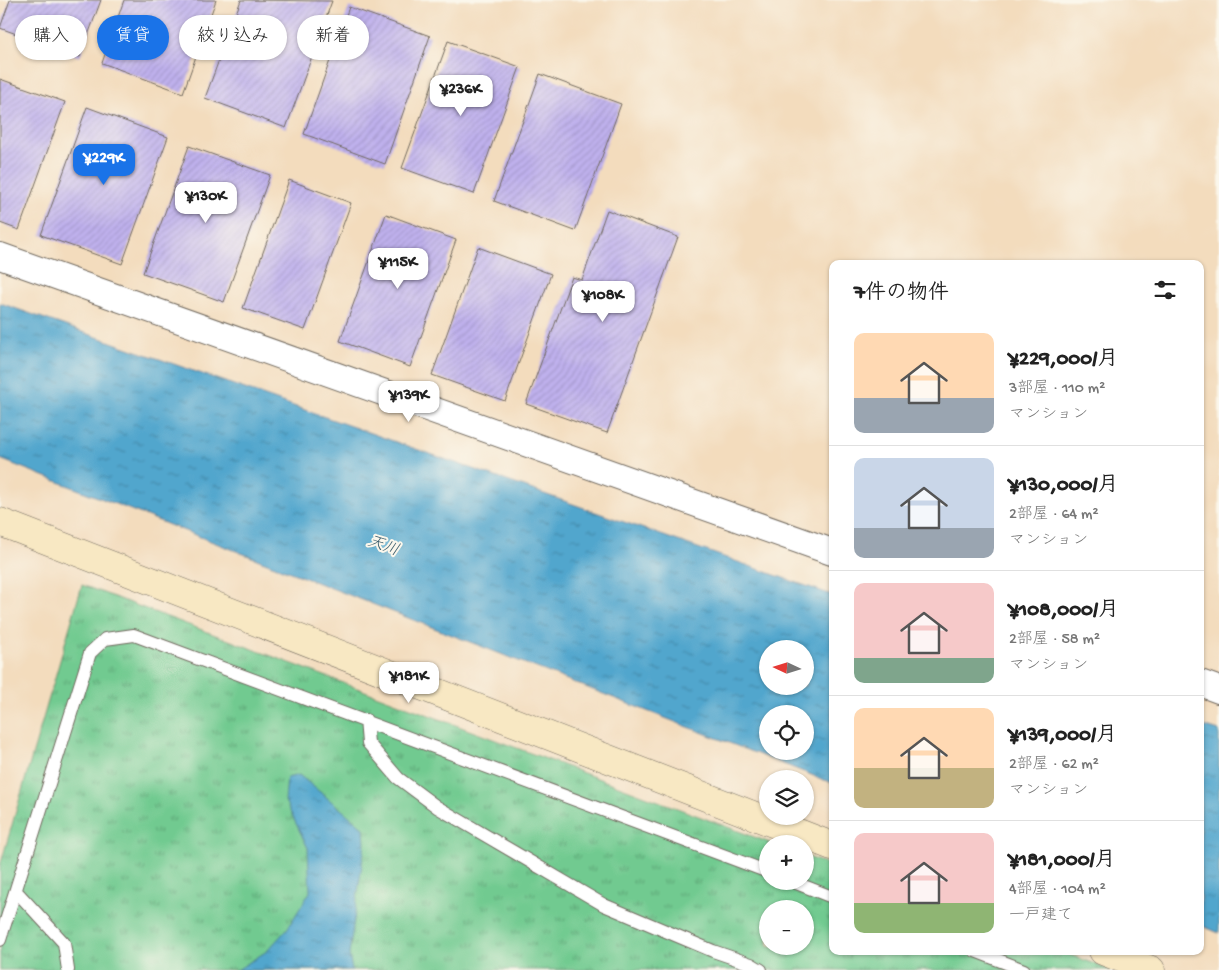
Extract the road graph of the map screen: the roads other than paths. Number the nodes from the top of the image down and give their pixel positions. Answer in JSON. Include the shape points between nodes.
{"nodes":[{"id":1,"x":0,"y":256,"type":"edge"},
{"id":2,"x":0,"y":522,"type":"edge"},
{"id":3,"x":829,"y":551,"type":"edge"},
{"id":4,"x":1204,"y":684,"type":"edge"},
{"id":5,"x":1219,"y":690,"type":"edge"},
{"id":6,"x":366,"y":720,"type":"junction"},
{"id":7,"x":829,"y":845,"type":"edge"},
{"id":8,"x":759,"y":869,"type":"edge"},
{"id":9,"x":814,"y":890,"type":"edge"},
{"id":10,"x":16,"y":891,"type":"junction"},
{"id":11,"x":829,"y":896,"type":"edge"},
{"id":12,"x":0,"y":940,"type":"edge"},
{"id":13,"x":985,"y":955,"type":"edge"},
{"id":14,"x":1113,"y":955,"type":"edge"},
{"id":15,"x":68,"y":970,"type":"edge"},
{"id":16,"x":762,"y":970,"type":"edge"},
{"id":17,"x":1024,"y":970,"type":"edge"},
{"id":18,"x":1151,"y":970,"type":"edge"}],
"edges":[{"from":1,"to":3,"type":"street"},
{"from":2,"to":7,"type":"street"},
{"from":4,"to":5,"type":"street"},
{"from":6,"to":8,"type":"lane"},
{"from":6,"to":10,"type":"lane","via":[[134,635],[105,639],[90,654]]},
{"from":6,"to":16,"type":"lane","via":[[368,743],[398,778],[437,807],[604,905]]},
{"from":9,"to":11,"type":"lane"},
{"from":10,"to":12,"type":"lane"},
{"from":10,"to":15,"type":"lane","via":[[64,943]]},
{"from":13,"to":17,"type":"lane"},
{"from":14,"to":18,"type":"street"}]}
